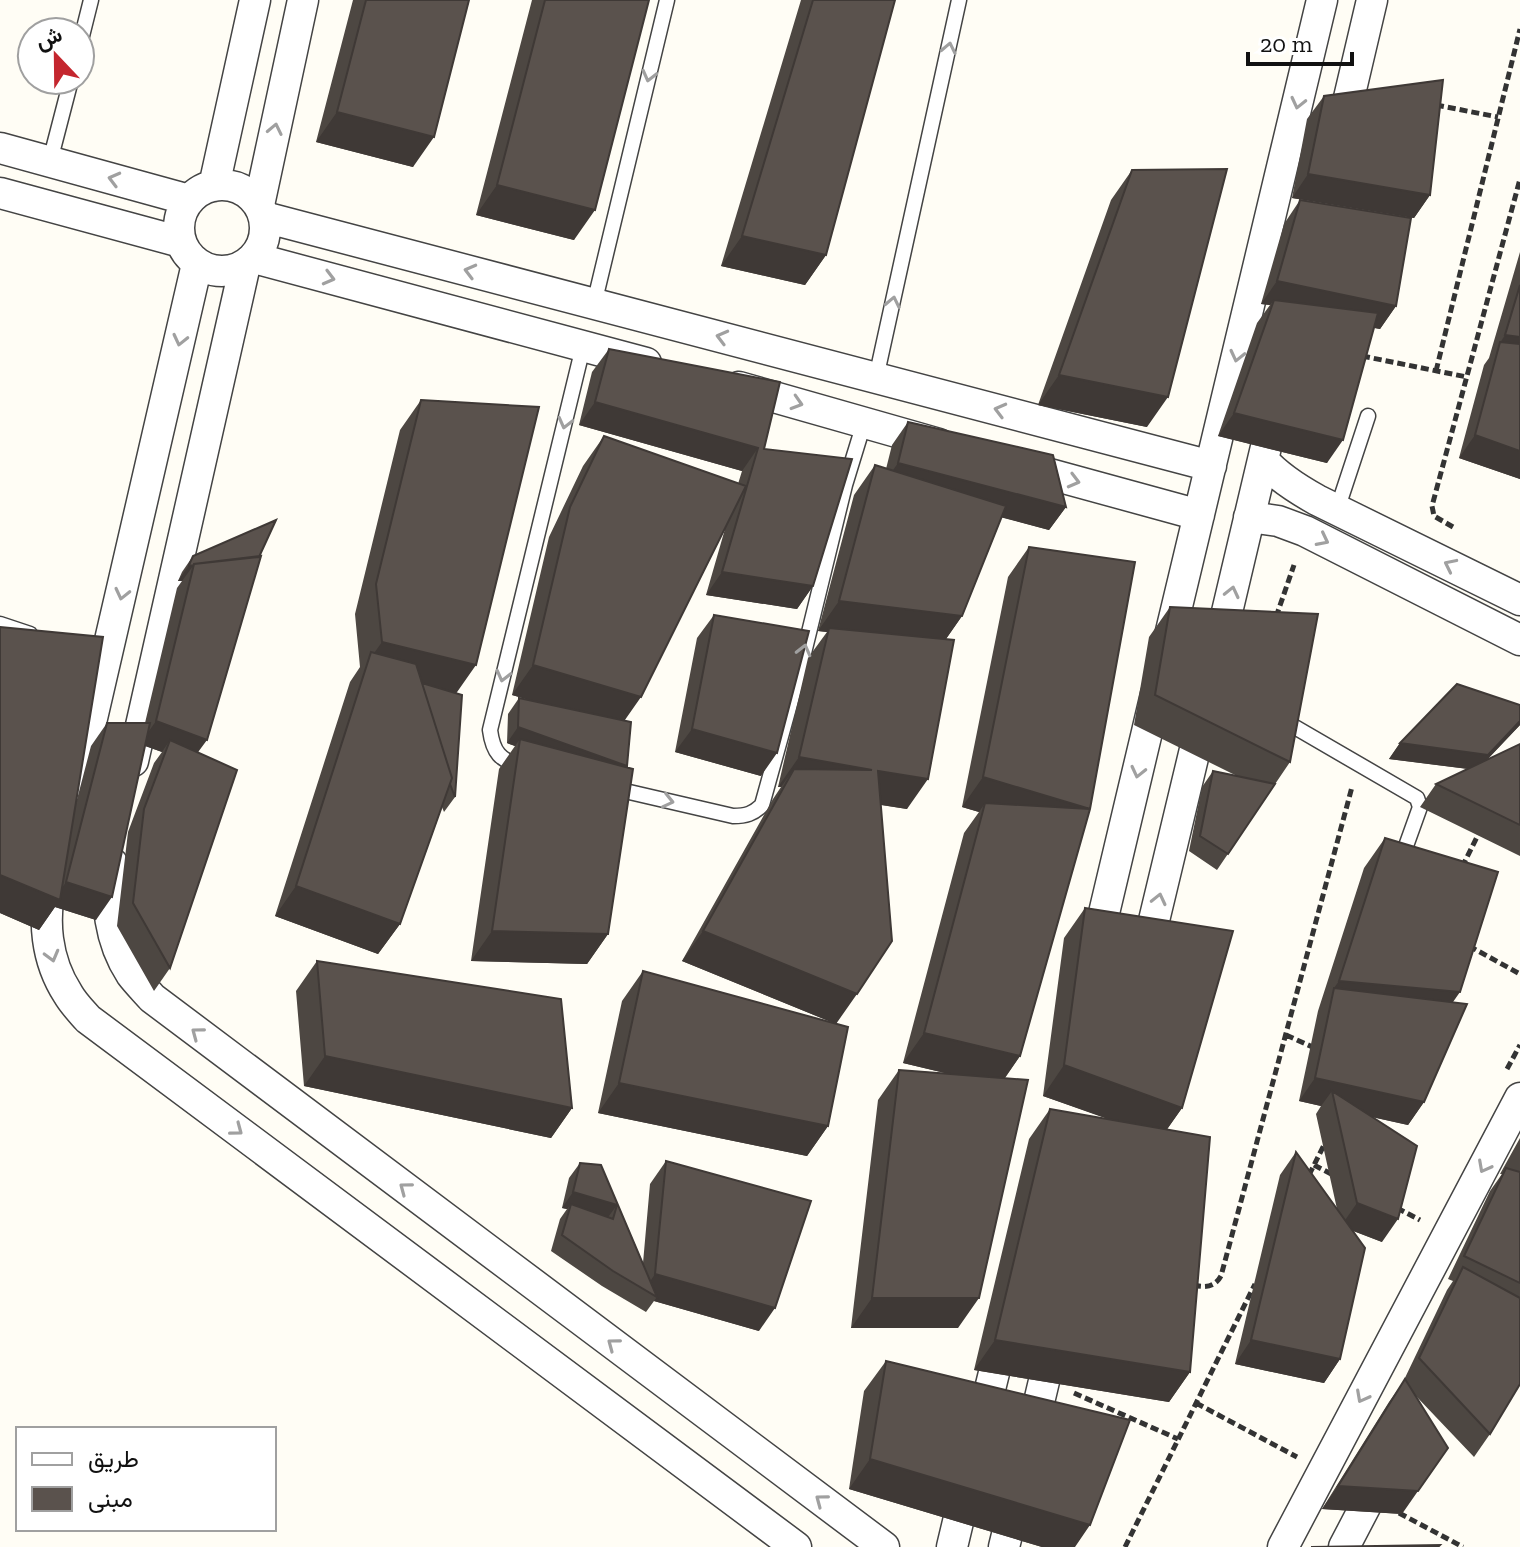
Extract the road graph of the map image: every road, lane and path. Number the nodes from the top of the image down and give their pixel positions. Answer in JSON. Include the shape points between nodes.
{"nodes":[{"id":1,"x":255,"y":0,"type":"edge"},
{"id":2,"x":303,"y":0,"type":"edge"},
{"id":3,"x":667,"y":0,"type":"edge"},
{"id":4,"x":959,"y":0,"type":"edge"},
{"id":5,"x":1322,"y":0,"type":"edge"},
{"id":6,"x":1372,"y":0,"type":"edge"},
{"id":7,"x":1520,"y":29,"type":"edge"},
{"id":8,"x":67,"y":96,"type":"edge"},
{"id":9,"x":1427,"y":103,"type":"edge"},
{"id":10,"x":1498,"y":117,"type":"junction"},
{"id":11,"x":0,"y":148,"type":"edge"},
{"id":12,"x":1336,"y":153,"type":"edge"},
{"id":13,"x":50,"y":161,"type":"junction"},
{"id":14,"x":1520,"y":179,"type":"edge"},
{"id":15,"x":0,"y":193,"type":"edge"},
{"id":16,"x":202,"y":193,"type":"junction"},
{"id":17,"x":1518,"y":198,"type":"edge"},
{"id":18,"x":261,"y":211,"type":"junction"},
{"id":19,"x":189,"y":253,"type":"junction"},
{"id":20,"x":250,"y":261,"type":"junction"},
{"id":21,"x":594,"y":304,"type":"junction"},
{"id":22,"x":583,"y":347,"type":"junction"},
{"id":23,"x":1362,"y":356,"type":"edge"},
{"id":24,"x":1470,"y":361,"type":"junction"},
{"id":25,"x":1484,"y":365,"type":"dead end"},
{"id":26,"x":675,"y":371,"type":"edge"},
{"id":27,"x":1436,"y":371,"type":"junction"},
{"id":28,"x":1467,"y":377,"type":"junction"},
{"id":29,"x":876,"y":378,"type":"junction"},
{"id":30,"x":706,"y":379,"type":"edge"},
{"id":31,"x":1281,"y":383,"type":"edge"},
{"id":32,"x":1368,"y":416,"type":"dead end"},
{"id":33,"x":864,"y":423,"type":"junction"},
{"id":34,"x":1263,"y":460,"type":"junction"},
{"id":35,"x":1211,"y":466,"type":"junction"},
{"id":36,"x":1337,"y":510,"type":"junction"},
{"id":37,"x":1199,"y":515,"type":"junction"},
{"id":38,"x":1249,"y":517,"type":"junction"},
{"id":39,"x":1464,"y":534,"type":"dead end"},
{"id":40,"x":1282,"y":560,"type":"dead end"},
{"id":41,"x":1520,"y":600,"type":"edge"},
{"id":42,"x":0,"y":624,"type":"edge"},
{"id":43,"x":1273,"y":628,"type":"edge"},
{"id":44,"x":40,"y":637,"type":"edge"},
{"id":45,"x":1520,"y":640,"type":"edge"},
{"id":46,"x":1194,"y":673,"type":"junction"},
{"id":47,"x":1265,"y":710,"type":"edge"},
{"id":48,"x":1359,"y":763,"type":"junction"},
{"id":49,"x":532,"y":770,"type":"edge"},
{"id":50,"x":601,"y":786,"type":"edge"},
{"id":51,"x":128,"y":787,"type":"edge"},
{"id":52,"x":68,"y":816,"type":"edge"},
{"id":53,"x":1480,"y":830,"type":"edge"},
{"id":54,"x":117,"y":841,"type":"edge"},
{"id":55,"x":57,"y":858,"type":"edge"},
{"id":56,"x":1460,"y":871,"type":"edge"},
{"id":57,"x":1397,"y":872,"type":"edge"},
{"id":58,"x":1458,"y":939,"type":"edge"},
{"id":59,"x":1520,"y":974,"type":"edge"},
{"id":60,"x":1089,"y":977,"type":"edge"},
{"id":61,"x":1139,"y":983,"type":"edge"},
{"id":62,"x":1286,"y":1035,"type":"junction"},
{"id":63,"x":1324,"y":1052,"type":"edge"},
{"id":64,"x":1520,"y":1098,"type":"edge"},
{"id":65,"x":1328,"y":1138,"type":"dead end"},
{"id":66,"x":1314,"y":1165,"type":"junction"},
{"id":67,"x":1307,"y":1179,"type":"edge"},
{"id":68,"x":1342,"y":1180,"type":"dead end"},
{"id":69,"x":1384,"y":1201,"type":"edge"},
{"id":70,"x":1426,"y":1223,"type":"dead end"},
{"id":71,"x":1259,"y":1277,"type":"dead end"},
{"id":72,"x":1188,"y":1284,"type":"edge"},
{"id":73,"x":1008,"y":1316,"type":"edge"},
{"id":74,"x":1059,"y":1318,"type":"edge"},
{"id":75,"x":1044,"y":1380,"type":"junction"},
{"id":76,"x":1196,"y":1403,"type":"junction"},
{"id":77,"x":1178,"y":1439,"type":"junction"},
{"id":78,"x":1392,"y":1455,"type":"edge"},
{"id":79,"x":1301,"y":1459,"type":"dead end"},
{"id":80,"x":1370,"y":1497,"type":"junction"},
{"id":81,"x":796,"y":1547,"type":"edge"},
{"id":82,"x":884,"y":1547,"type":"edge"},
{"id":83,"x":952,"y":1547,"type":"edge"},
{"id":84,"x":1004,"y":1547,"type":"edge"},
{"id":85,"x":1125,"y":1547,"type":"edge"},
{"id":86,"x":1283,"y":1547,"type":"edge"},
{"id":87,"x":1344,"y":1547,"type":"edge"},
{"id":88,"x":1463,"y":1547,"type":"edge"}],
"edges":[{"from":1,"to":16,"type":"street"},
{"from":18,"to":2,"type":"street","one_way":true},
{"from":3,"to":21,"type":"lane","one_way":true},
{"from":29,"to":4,"type":"lane","one_way":true},
{"from":5,"to":35,"type":"street","one_way":true},
{"from":6,"to":12,"type":"street"},
{"from":7,"to":10,"type":"path"},
{"from":8,"to":13,"type":"lane"},
{"from":9,"to":10,"type":"path"},
{"from":10,"to":27,"type":"path"},
{"from":11,"to":13,"type":"street"},
{"from":16,"to":13,"type":"street","one_way":true},
{"from":14,"to":17,"type":"path"},
{"from":15,"to":19,"type":"street"},
{"from":16,"to":18,"type":"street","via":[[227,185],[250,195]]},
{"from":16,"to":19,"type":"street","via":[[183,209],[179,220],[178,231]]},
{"from":17,"to":24,"type":"path"},
{"from":18,"to":20,"type":"street","via":[[265,232]]},
{"from":21,"to":18,"type":"street","one_way":true},
{"from":19,"to":20,"type":"street","via":[[213,271],[230,271]]},
{"from":19,"to":52,"type":"street","one_way":true},
{"from":20,"to":22,"type":"street","one_way":true},
{"from":20,"to":51,"type":"street"},
{"from":29,"to":21,"type":"street","one_way":true},
{"from":22,"to":26,"type":"street"},
{"from":22,"to":49,"type":"lane","one_way":true,"via":[[490,730],[497,754]]},
{"from":23,"to":27,"type":"path"},
{"from":24,"to":25,"type":"path"},
{"from":24,"to":28,"type":"path"},
{"from":27,"to":28,"type":"path"},
{"from":28,"to":39,"type":"path","via":[[1432,509],[1437,519]]},
{"from":35,"to":29,"type":"street","one_way":true},
{"from":30,"to":33,"type":"street","one_way":true},
{"from":31,"to":34,"type":"street"},
{"from":32,"to":36,"type":"lane"},
{"from":33,"to":37,"type":"street","one_way":true},
{"from":50,"to":33,"type":"lane","one_way":true,"via":[[733,816],[754,813],[762,805]]},
{"from":34,"to":36,"type":"street","via":[[1287,482]]},
{"from":34,"to":38,"type":"street"},
{"from":35,"to":37,"type":"street"},
{"from":41,"to":36,"type":"street","one_way":true},
{"from":37,"to":46,"type":"street"},
{"from":38,"to":45,"type":"street","one_way":true,"via":[[1305,531]]},
{"from":46,"to":38,"type":"street","one_way":true},
{"from":40,"to":43,"type":"path","via":[[1294,565]]},
{"from":42,"to":44,"type":"lane"},
{"from":46,"to":60,"type":"street","one_way":true},
{"from":61,"to":46,"type":"street","one_way":true},
{"from":47,"to":48,"type":"lane"},
{"from":48,"to":57,"type":"lane","via":[[1419,802]]},
{"from":48,"to":62,"type":"path"},
{"from":53,"to":56,"type":"path"},
{"from":82,"to":54,"type":"street","one_way":true,"via":[[152,998],[130,972],[116,942],[109,876]]},
{"from":55,"to":81,"type":"street","one_way":true,"via":[[46,934],[68,994],[88,1019]]},
{"from":58,"to":59,"type":"path"},
{"from":62,"to":63,"type":"path"},
{"from":62,"to":72,"type":"path","via":[[1221,1276],[1202,1288]]},
{"from":64,"to":86,"type":"street","one_way":true},
{"from":65,"to":66,"type":"path"},
{"from":66,"to":67,"type":"path"},
{"from":66,"to":68,"type":"path"},
{"from":69,"to":70,"type":"path"},
{"from":71,"to":76,"type":"path"},
{"from":73,"to":83,"type":"street"},
{"from":74,"to":75,"type":"street"},
{"from":75,"to":77,"type":"path"},
{"from":75,"to":84,"type":"street"},
{"from":76,"to":77,"type":"path"},
{"from":76,"to":79,"type":"path"},
{"from":77,"to":85,"type":"path"},
{"from":78,"to":80,"type":"street"},
{"from":80,"to":87,"type":"street"},
{"from":80,"to":88,"type":"path"}]}
